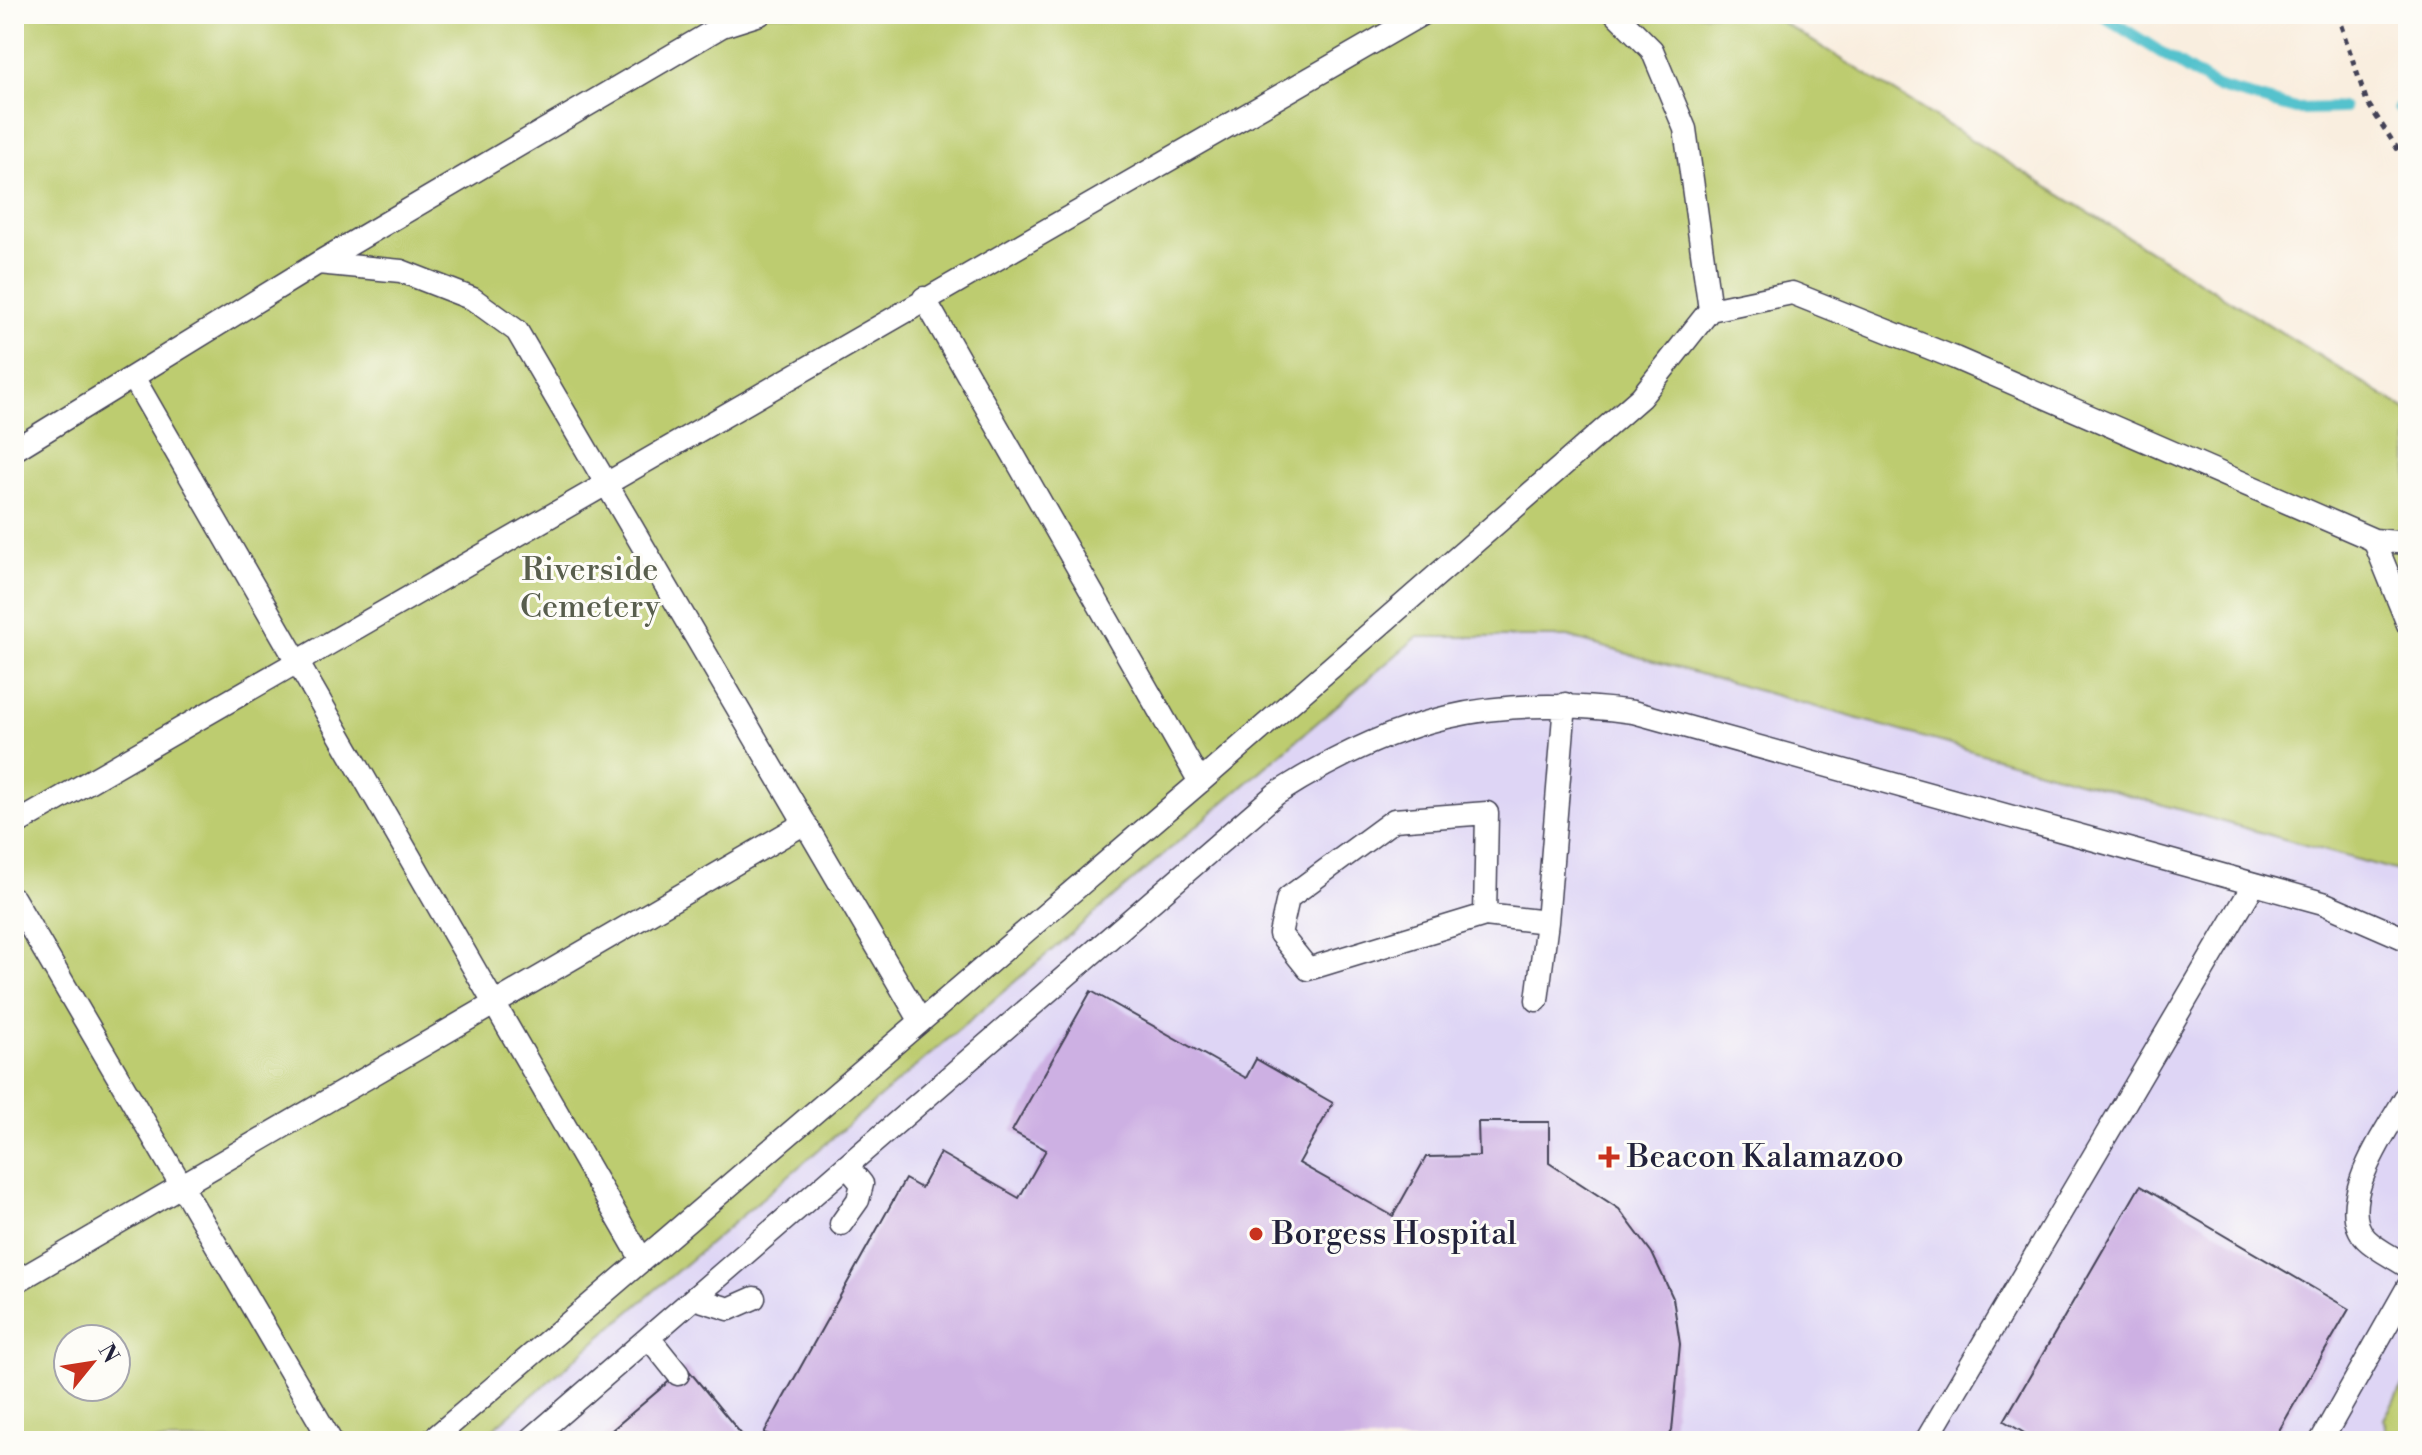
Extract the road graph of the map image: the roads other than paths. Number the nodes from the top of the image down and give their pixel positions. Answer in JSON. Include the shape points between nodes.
{"nodes":[{"id":1,"x":760,"y":14,"type":"edge"},
{"id":2,"x":1422,"y":14,"type":"edge"},
{"id":3,"x":1616,"y":14,"type":"edge"},
{"id":4,"x":318,"y":263,"type":"junction"},
{"id":5,"x":924,"y":298,"type":"junction"},
{"id":6,"x":1710,"y":310,"type":"junction"},
{"id":7,"x":133,"y":377,"type":"junction"},
{"id":8,"x":14,"y":450,"type":"edge"},
{"id":9,"x":606,"y":482,"type":"junction"},
{"id":10,"x":2374,"y":540,"type":"junction"},
{"id":11,"x":2408,"y":543,"type":"edge"},
{"id":12,"x":2408,"y":624,"type":"edge"},
{"id":13,"x":295,"y":661,"type":"junction"},
{"id":14,"x":1565,"y":704,"type":"junction"},
{"id":15,"x":1200,"y":782,"type":"junction"},
{"id":16,"x":805,"y":823,"type":"junction"},
{"id":17,"x":14,"y":825,"type":"edge"},
{"id":18,"x":2254,"y":884,"type":"junction"},
{"id":19,"x":14,"y":899,"type":"edge"},
{"id":20,"x":1485,"y":915,"type":"junction"},
{"id":21,"x":1547,"y":922,"type":"junction"},
{"id":22,"x":2408,"y":940,"type":"edge"},
{"id":23,"x":1537,"y":1000,"type":"dead end"},
{"id":24,"x":494,"y":1004,"type":"junction"},
{"id":25,"x":920,"y":1020,"type":"junction"},
{"id":26,"x":2408,"y":1093,"type":"edge"},
{"id":27,"x":848,"y":1167,"type":"junction"},
{"id":28,"x":182,"y":1186,"type":"junction"},
{"id":29,"x":841,"y":1224,"type":"dead end"},
{"id":30,"x":641,"y":1258,"type":"junction"},
{"id":31,"x":2408,"y":1267,"type":"edge"},
{"id":32,"x":14,"y":1283,"type":"edge"},
{"id":33,"x":2408,"y":1287,"type":"edge"},
{"id":34,"x":754,"y":1298,"type":"dead end"},
{"id":35,"x":697,"y":1299,"type":"junction"},
{"id":36,"x":650,"y":1339,"type":"junction"},
{"id":37,"x":678,"y":1374,"type":"dead end"},
{"id":38,"x":532,"y":1440,"type":"edge"},
{"id":39,"x":331,"y":1441,"type":"edge"},
{"id":40,"x":431,"y":1441,"type":"edge"},
{"id":41,"x":1926,"y":1441,"type":"edge"},
{"id":42,"x":2321,"y":1441,"type":"edge"}],
"edges":[{"from":1,"to":4,"type":"lane","via":[[722,26]]},
{"from":2,"to":5,"type":"lane"},
{"from":3,"to":6,"type":"lane","via":[[1652,50],[1685,129]]},
{"from":4,"to":7,"type":"lane"},
{"from":4,"to":9,"type":"lane","via":[[401,271],[473,299],[517,331]]},
{"from":5,"to":9,"type":"lane"},
{"from":5,"to":15,"type":"lane"},
{"from":6,"to":10,"type":"lane","via":[[1792,293]]},
{"from":6,"to":15,"type":"lane","via":[[1641,397]]},
{"from":7,"to":8,"type":"lane"},
{"from":7,"to":13,"type":"lane"},
{"from":9,"to":13,"type":"lane"},
{"from":9,"to":16,"type":"lane"},
{"from":10,"to":11,"type":"lane"},
{"from":10,"to":12,"type":"lane"},
{"from":13,"to":17,"type":"lane"},
{"from":13,"to":24,"type":"lane"},
{"from":14,"to":18,"type":"lane","via":[[1633,712]]},
{"from":14,"to":21,"type":"lane"},
{"from":14,"to":27,"type":"lane","via":[[1446,716],[1335,757],[1276,794]]},
{"from":15,"to":25,"type":"lane"},
{"from":16,"to":24,"type":"lane"},
{"from":16,"to":25,"type":"lane"},
{"from":18,"to":22,"type":"lane","via":[[2323,903]]},
{"from":18,"to":41,"type":"lane"},
{"from":19,"to":28,"type":"lane"},
{"from":20,"to":20,"type":"lane","via":[[1308,969],[1280,934],[1288,898],[1394,820],[1487,813]]},
{"from":20,"to":21,"type":"lane"},
{"from":21,"to":23,"type":"lane"},
{"from":24,"to":28,"type":"lane"},
{"from":24,"to":30,"type":"lane"},
{"from":25,"to":30,"type":"lane"},
{"from":26,"to":31,"type":"lane","via":[[2361,1177],[2353,1214],[2366,1239]]},
{"from":27,"to":29,"type":"lane","via":[[862,1184]]},
{"from":27,"to":35,"type":"lane"},
{"from":28,"to":32,"type":"lane"},
{"from":28,"to":39,"type":"lane"},
{"from":30,"to":40,"type":"lane"},
{"from":33,"to":42,"type":"lane"},
{"from":34,"to":35,"type":"lane","via":[[729,1309]]},
{"from":35,"to":36,"type":"lane"},
{"from":36,"to":37,"type":"lane"},
{"from":36,"to":38,"type":"lane"}]}
